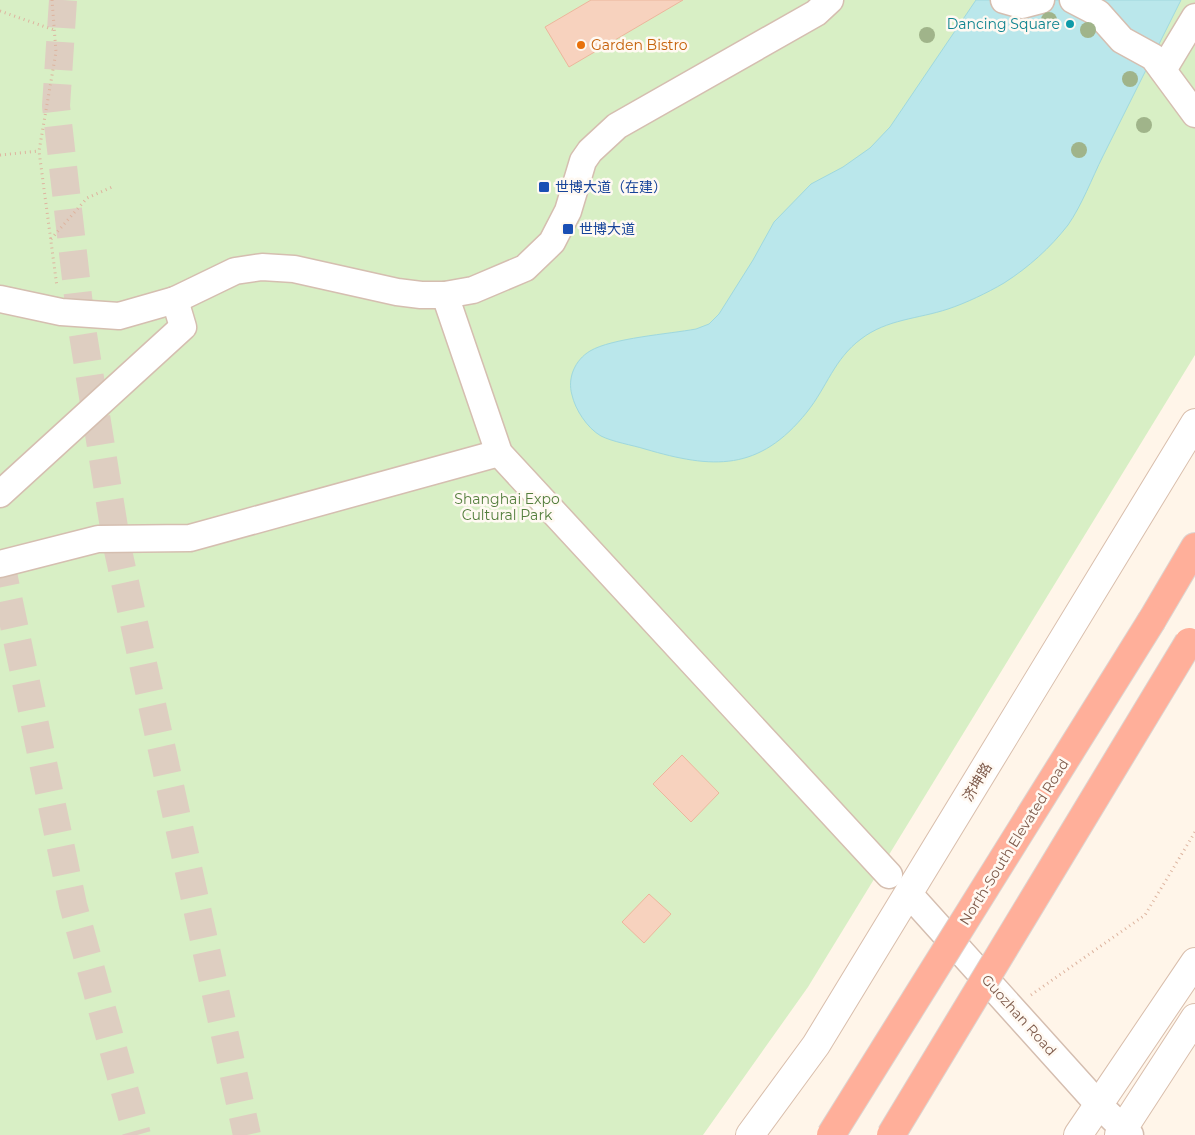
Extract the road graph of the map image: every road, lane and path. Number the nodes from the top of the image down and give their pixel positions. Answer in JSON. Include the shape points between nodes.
{"nodes":[{"id":1,"x":52,"y":0,"type":"edge"},
{"id":2,"x":830,"y":0,"type":"edge"},
{"id":3,"x":1004,"y":0,"type":"edge"},
{"id":4,"x":1041,"y":0,"type":"edge"},
{"id":5,"x":1073,"y":0,"type":"edge"},
{"id":6,"x":0,"y":11,"type":"edge"},
{"id":7,"x":1195,"y":17,"type":"edge"},
{"id":8,"x":54,"y":30,"type":"junction"},
{"id":9,"x":1163,"y":70,"type":"junction"},
{"id":10,"x":1195,"y":114,"type":"edge"},
{"id":11,"x":39,"y":151,"type":"junction"},
{"id":12,"x":0,"y":155,"type":"edge"},
{"id":13,"x":112,"y":187,"type":"dead end"},
{"id":14,"x":51,"y":240,"type":"junction"},
{"id":15,"x":445,"y":295,"type":"junction"},
{"id":16,"x":0,"y":299,"type":"edge"},
{"id":17,"x":175,"y":300,"type":"junction"},
{"id":18,"x":61,"y":312,"type":"junction"},
{"id":19,"x":1195,"y":423,"type":"edge"},
{"id":20,"x":499,"y":453,"type":"junction"},
{"id":21,"x":0,"y":494,"type":"edge"},
{"id":22,"x":1195,"y":547,"type":"edge"},
{"id":23,"x":0,"y":564,"type":"edge"},
{"id":24,"x":1195,"y":633,"type":"edge"},
{"id":25,"x":1195,"y":832,"type":"edge"},
{"id":26,"x":889,"y":875,"type":"dead end"},
{"id":27,"x":909,"y":894,"type":"junction"},
{"id":28,"x":1195,"y":962,"type":"edge"},
{"id":29,"x":1012,"y":1008,"type":"junction"},
{"id":30,"x":1195,"y":1018,"type":"edge"},
{"id":31,"x":1099,"y":1105,"type":"junction"},
{"id":32,"x":1124,"y":1133,"type":"edge"},
{"id":33,"x":750,"y":1135,"type":"edge"},
{"id":34,"x":831,"y":1135,"type":"edge"},
{"id":35,"x":891,"y":1135,"type":"edge"},
{"id":36,"x":1078,"y":1135,"type":"edge"}],
"edges":[{"from":1,"to":8,"type":"path"},
{"from":2,"to":15,"type":"street","via":[[816,13],[617,126],[583,161],[568,211],[559,232],[545,250],[525,268],[473,290]]},
{"from":3,"to":4,"type":"street","via":[[1022,5]]},
{"from":5,"to":9,"type":"street","via":[[1098,13],[1122,40],[1153,57]]},
{"from":6,"to":8,"type":"path"},
{"from":7,"to":9,"type":"street"},
{"from":8,"to":11,"type":"path","via":[[56,52]]},
{"from":9,"to":10,"type":"street"},
{"from":11,"to":12,"type":"path"},
{"from":11,"to":14,"type":"path"},
{"from":13,"to":14,"type":"path","via":[[87,198]]},
{"from":14,"to":18,"type":"path"},
{"from":15,"to":17,"type":"street","via":[[396,292],[294,270],[262,267],[235,271]]},
{"from":15,"to":20,"type":"street"},
{"from":16,"to":18,"type":"street"},
{"from":17,"to":18,"type":"street","via":[[119,316]]},
{"from":17,"to":21,"type":"street","via":[[183,327]]},
{"from":19,"to":27,"type":"street","name":"济坤路"},
{"from":20,"to":23,"type":"street","via":[[190,538],[98,539]]},
{"from":20,"to":26,"type":"street"},
{"from":22,"to":34,"type":"highway","name":"North-South Elevated Road","bridge":true},
{"from":24,"to":35,"type":"highway","bridge":true},
{"from":25,"to":29,"type":"path","via":[[1145,914]]},
{"from":27,"to":29,"type":"street","name":"Guozhan Road"},
{"from":27,"to":33,"type":"street","name":"济坤路","via":[[816,1045]]},
{"from":28,"to":31,"type":"street"},
{"from":29,"to":31,"type":"street","name":"Guozhan Road"},
{"from":30,"to":32,"type":"street"},
{"from":31,"to":32,"type":"street","name":"Guozhan Road"},
{"from":31,"to":36,"type":"street"}]}
